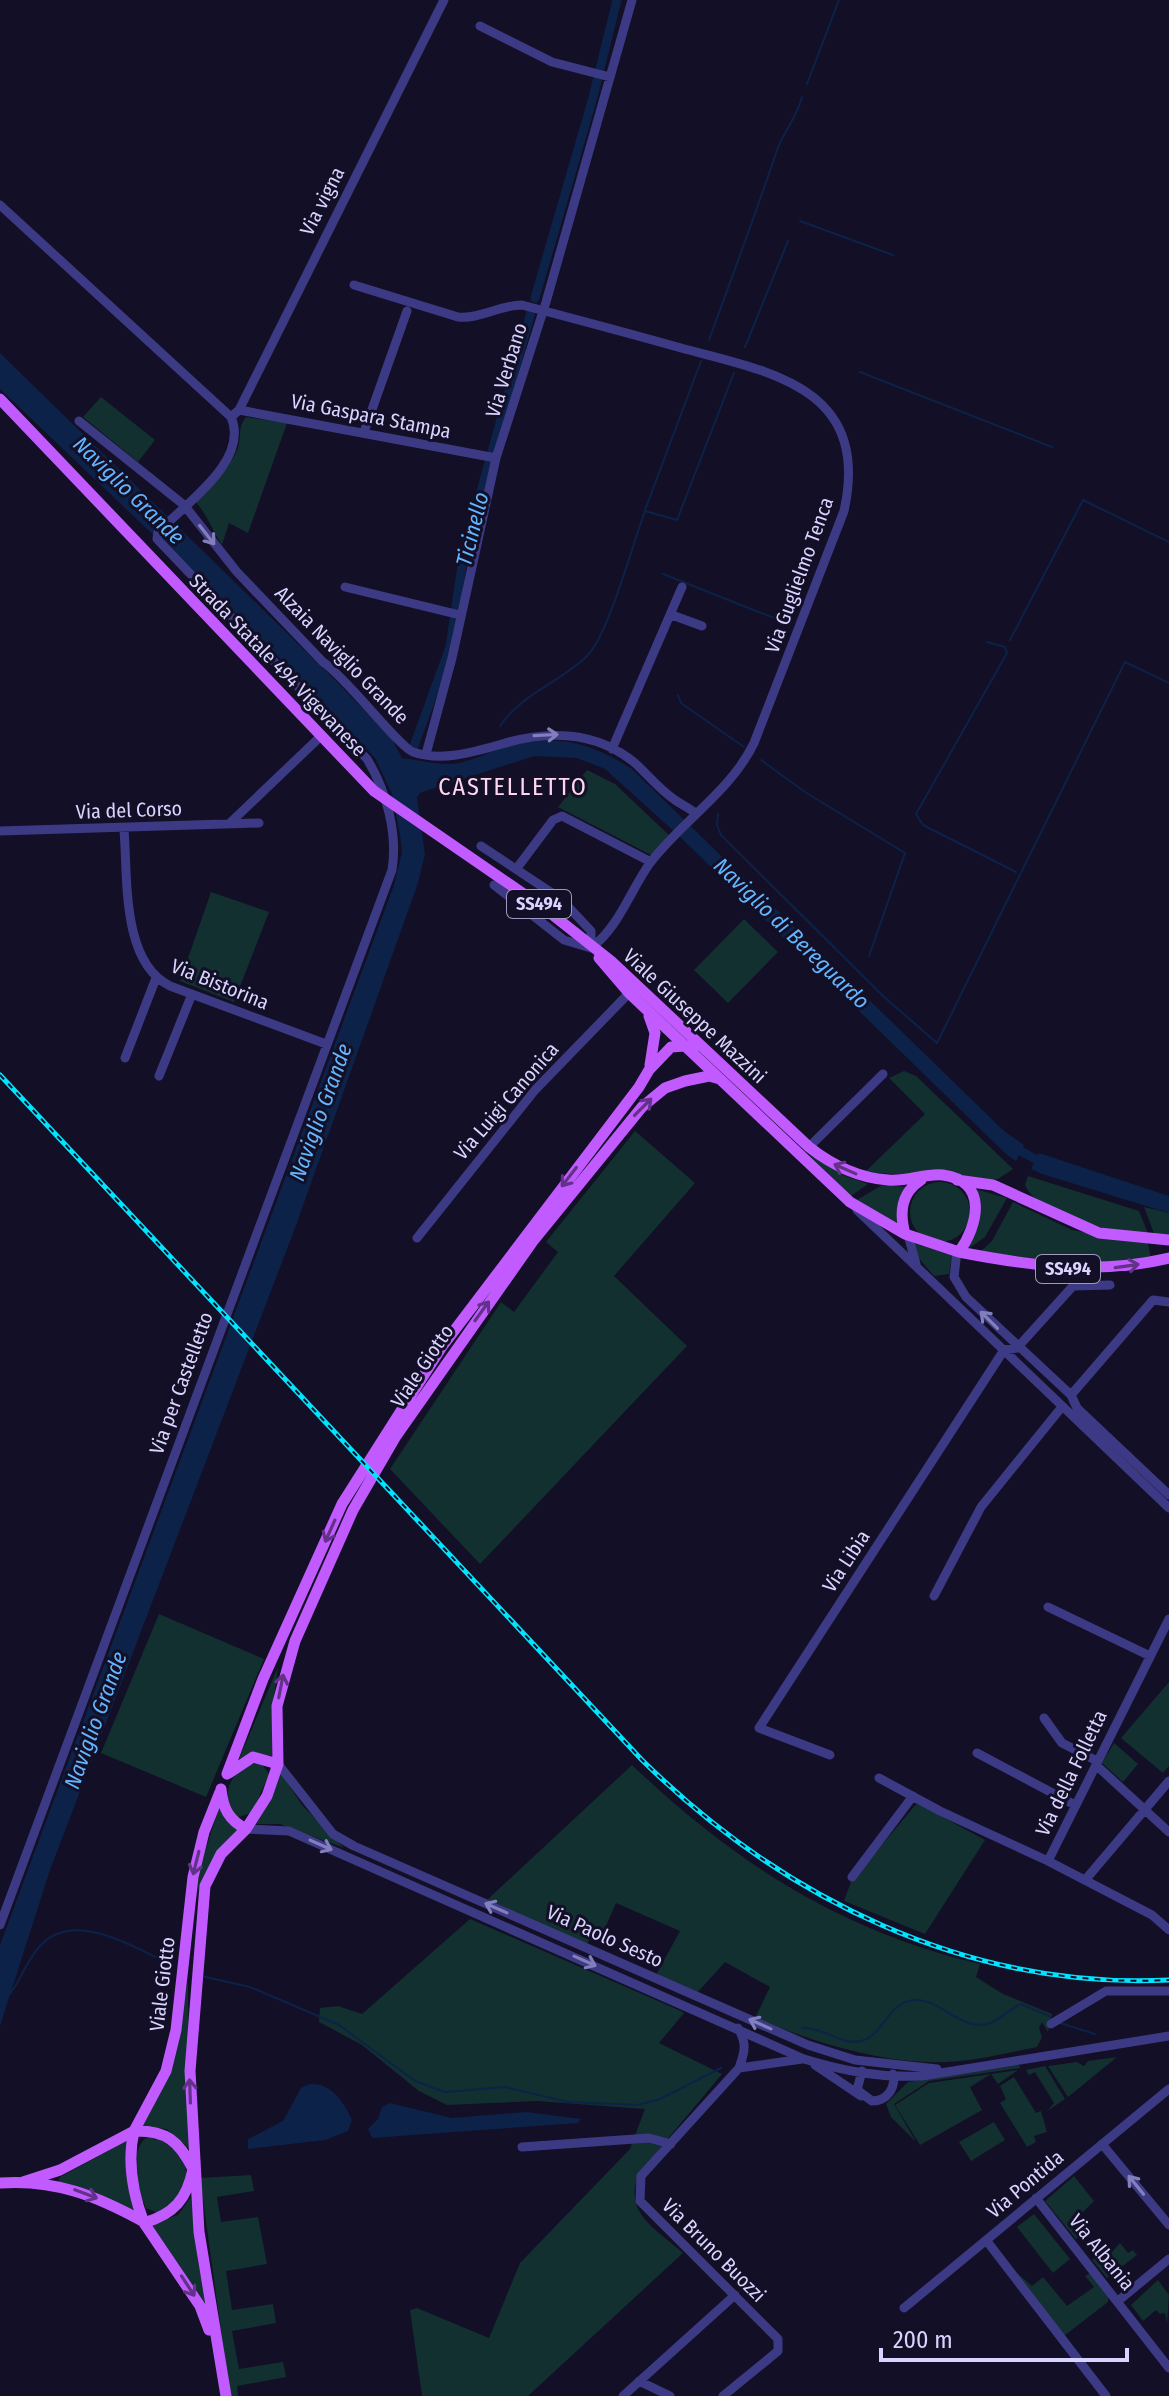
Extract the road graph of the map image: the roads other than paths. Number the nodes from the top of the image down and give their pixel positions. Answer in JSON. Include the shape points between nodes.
{"nodes":[{"id":1,"x":444,"y":0,"type":"edge"},
{"id":2,"x":632,"y":0,"type":"edge"},
{"id":3,"x":480,"y":26,"type":"dead end"},
{"id":4,"x":606,"y":76,"type":"junction"},
{"id":5,"x":0,"y":205,"type":"edge"},
{"id":6,"x":354,"y":285,"type":"dead end"},
{"id":7,"x":543,"y":310,"type":"junction"},
{"id":8,"x":407,"y":311,"type":"dead end"},
{"id":9,"x":0,"y":399,"type":"edge"},
{"id":10,"x":235,"y":413,"type":"junction"},
{"id":11,"x":79,"y":421,"type":"dead end"},
{"id":12,"x":364,"y":432,"type":"junction"},
{"id":13,"x":490,"y":457,"type":"junction"},
{"id":14,"x":181,"y":507,"type":"junction"},
{"id":15,"x":345,"y":587,"type":"dead end"},
{"id":16,"x":682,"y":587,"type":"dead end"},
{"id":17,"x":454,"y":614,"type":"junction"},
{"id":18,"x":672,"y":615,"type":"junction"},
{"id":19,"x":235,"y":622,"type":"junction"},
{"id":20,"x":702,"y":626,"type":"dead end"},
{"id":21,"x":224,"y":634,"type":"junction"},
{"id":22,"x":321,"y":736,"type":"junction"},
{"id":23,"x":612,"y":749,"type":"junction"},
{"id":24,"x":426,"y":754,"type":"junction"},
{"id":25,"x":695,"y":813,"type":"junction"},
{"id":26,"x":230,"y":823,"type":"junction"},
{"id":27,"x":259,"y":823,"type":"dead end"},
{"id":28,"x":124,"y":830,"type":"junction"},
{"id":29,"x":0,"y":831,"type":"edge"},
{"id":30,"x":481,"y":846,"type":"dead end"},
{"id":31,"x":651,"y":862,"type":"junction"},
{"id":32,"x":517,"y":868,"type":"junction"},
{"id":33,"x":494,"y":885,"type":"dead end"},
{"id":34,"x":591,"y":948,"type":"junction"},
{"id":35,"x":156,"y":978,"type":"junction"},
{"id":36,"x":642,"y":990,"type":"junction"},
{"id":37,"x":629,"y":993,"type":"junction"},
{"id":38,"x":192,"y":994,"type":"junction"},
{"id":39,"x":645,"y":1008,"type":"junction"},
{"id":40,"x":326,"y":1044,"type":"junction"},
{"id":41,"x":683,"y":1044,"type":"junction"},
{"id":42,"x":700,"y":1045,"type":"junction"},
{"id":43,"x":125,"y":1058,"type":"dead end"},
{"id":44,"x":649,"y":1070,"type":"junction"},
{"id":45,"x":883,"y":1074,"type":"dead end"},
{"id":46,"x":159,"y":1076,"type":"dead end"},
{"id":47,"x":720,"y":1079,"type":"junction"},
{"id":48,"x":809,"y":1147,"type":"junction"},
{"id":49,"x":921,"y":1180,"type":"junction"},
{"id":50,"x":957,"y":1180,"type":"junction"},
{"id":51,"x":850,"y":1202,"type":"junction"},
{"id":52,"x":906,"y":1235,"type":"junction"},
{"id":53,"x":417,"y":1238,"type":"dead end"},
{"id":54,"x":1169,"y":1240,"type":"edge"},
{"id":55,"x":958,"y":1252,"type":"junction"},
{"id":56,"x":1169,"y":1258,"type":"edge"},
{"id":57,"x":920,"y":1270,"type":"junction"},
{"id":58,"x":1110,"y":1285,"type":"dead end"},
{"id":59,"x":1164,"y":1300,"type":"edge"},
{"id":60,"x":1017,"y":1348,"type":"junction"},
{"id":61,"x":1004,"y":1350,"type":"junction"},
{"id":62,"x":1065,"y":1401,"type":"junction"},
{"id":63,"x":1169,"y":1495,"type":"edge"},
{"id":64,"x":1169,"y":1508,"type":"edge"},
{"id":65,"x":934,"y":1596,"type":"dead end"},
{"id":66,"x":1048,"y":1607,"type":"dead end"},
{"id":67,"x":1169,"y":1619,"type":"edge"},
{"id":68,"x":1150,"y":1656,"type":"junction"},
{"id":69,"x":1044,"y":1718,"type":"dead end"},
{"id":70,"x":977,"y":1753,"type":"dead end"},
{"id":71,"x":830,"y":1755,"type":"dead end"},
{"id":72,"x":1096,"y":1763,"type":"junction"},
{"id":73,"x":278,"y":1764,"type":"junction"},
{"id":74,"x":227,"y":1774,"type":"junction"},
{"id":75,"x":879,"y":1778,"type":"dead end"},
{"id":76,"x":1169,"y":1781,"type":"edge"},
{"id":77,"x":221,"y":1789,"type":"junction"},
{"id":78,"x":913,"y":1796,"type":"junction"},
{"id":79,"x":1075,"y":1805,"type":"junction"},
{"id":80,"x":1145,"y":1810,"type":"junction"},
{"id":81,"x":246,"y":1829,"type":"junction"},
{"id":82,"x":1169,"y":1832,"type":"edge"},
{"id":83,"x":1048,"y":1861,"type":"junction"},
{"id":84,"x":852,"y":1877,"type":"dead end"},
{"id":85,"x":1086,"y":1879,"type":"junction"},
{"id":86,"x":0,"y":1925,"type":"edge"},
{"id":87,"x":1169,"y":1930,"type":"edge"},
{"id":88,"x":1169,"y":1991,"type":"edge"},
{"id":89,"x":1051,"y":2024,"type":"dead end"},
{"id":90,"x":738,"y":2028,"type":"junction"},
{"id":91,"x":1169,"y":2036,"type":"edge"},
{"id":92,"x":804,"y":2059,"type":"junction"},
{"id":93,"x":880,"y":2064,"type":"junction"},
{"id":94,"x":739,"y":2068,"type":"junction"},
{"id":95,"x":956,"y":2069,"type":"junction"},
{"id":96,"x":859,"y":2074,"type":"junction"},
{"id":97,"x":894,"y":2077,"type":"junction"},
{"id":98,"x":1168,"y":2092,"type":"edge"},
{"id":99,"x":861,"y":2096,"type":"junction"},
{"id":100,"x":134,"y":2131,"type":"junction"},
{"id":101,"x":671,"y":2144,"type":"junction"},
{"id":102,"x":1102,"y":2144,"type":"junction"},
{"id":103,"x":522,"y":2147,"type":"dead end"},
{"id":104,"x":193,"y":2169,"type":"junction"},
{"id":105,"x":23,"y":2182,"type":"junction"},
{"id":106,"x":0,"y":2183,"type":"edge"},
{"id":107,"x":1036,"y":2198,"type":"junction"},
{"id":108,"x":144,"y":2223,"type":"junction"},
{"id":109,"x":1169,"y":2225,"type":"edge"},
{"id":110,"x":986,"y":2240,"type":"junction"},
{"id":111,"x":1169,"y":2259,"type":"edge"},
{"id":112,"x":735,"y":2295,"type":"junction"},
{"id":113,"x":1118,"y":2301,"type":"junction"},
{"id":114,"x":904,"y":2308,"type":"dead end"},
{"id":115,"x":219,"y":2357,"type":"junction"},
{"id":116,"x":1169,"y":2368,"type":"edge"},
{"id":117,"x":639,"y":2381,"type":"junction"},
{"id":118,"x":226,"y":2396,"type":"edge"},
{"id":119,"x":623,"y":2396,"type":"edge"},
{"id":120,"x":670,"y":2396,"type":"edge"},
{"id":121,"x":723,"y":2396,"type":"edge"},
{"id":122,"x":1106,"y":2396,"type":"edge"}],
"edges":[{"from":1,"to":10,"type":"street","name":"Via vigna"},
{"from":2,"to":4,"type":"street","name":"Via Verbano"},
{"from":3,"to":4,"type":"street","via":[[552,62]]},
{"from":4,"to":7,"type":"street","name":"Via Verbano"},
{"from":5,"to":10,"type":"street"},
{"from":6,"to":7,"type":"street","name":"Via Guglielmo Tenca","via":[[458,317],[507,305]]},
{"from":7,"to":13,"type":"street","name":"Via Verbano"},
{"from":7,"to":25,"type":"street","name":"Via Guglielmo Tenca","via":[[790,380],[824,407],[845,450],[849,477],[844,511],[754,743],[734,774]]},
{"from":8,"to":12,"type":"street"},
{"from":9,"to":21,"type":"main road","name":"Strada Statale 494 Vigevanese","number":"SS494"},
{"from":10,"to":12,"type":"street","name":"Via Gaspara Stampa"},
{"from":10,"to":14,"type":"street","via":[[230,457]]},
{"from":11,"to":14,"type":"street","name":"Alzaia Naviglio Grande"},
{"from":12,"to":13,"type":"street","name":"Via Gaspara Stampa"},
{"from":13,"to":17,"type":"street","name":"Via Verbano"},
{"from":14,"to":19,"type":"street","via":[[157,539]]},
{"from":14,"to":24,"type":"street","name":"Alzaia Naviglio Grande","one_way":true,"via":[[408,750]]},
{"from":15,"to":17,"type":"street"},
{"from":16,"to":18,"type":"street"},
{"from":17,"to":24,"type":"street","name":"Via Verbano","via":[[452,658]]},
{"from":18,"to":20,"type":"street"},
{"from":18,"to":23,"type":"street"},
{"from":19,"to":21,"type":"street"},
{"from":19,"to":40,"type":"street","name":"Via per Castelletto","via":[[367,759],[394,837],[392,870]]},
{"from":21,"to":22,"type":"main road","name":"Strada Statale 494 Vigevanese","number":"SS494"},
{"from":22,"to":26,"type":"street"},
{"from":22,"to":34,"type":"main road","name":"Strada Statale 494 Vigevanese","number":"SS494","via":[[374,791],[544,908]]},
{"from":24,"to":23,"type":"street","one_way":true,"via":[[461,755],[549,733]]},
{"from":23,"to":25,"type":"street"},
{"from":25,"to":31,"type":"street","name":"Via Guglielmo Tenca"},
{"from":26,"to":27,"type":"street","name":"Via del Corso"},
{"from":26,"to":28,"type":"street","name":"Via del Corso"},
{"from":28,"to":29,"type":"street","name":"Via del Corso"},
{"from":28,"to":35,"type":"street","name":"Via Bistorina","via":[[135,944]]},
{"from":30,"to":32,"type":"street"},
{"from":31,"to":32,"type":"street","via":[[562,816],[553,820]]},
{"from":31,"to":34,"type":"street","name":"Via Guglielmo Tenca","via":[[606,937]]},
{"from":32,"to":34,"type":"street","via":[[561,899],[588,927]]},
{"from":33,"to":34,"type":"street","via":[[564,940]]},
{"from":34,"to":36,"type":"main road","name":"Viale Giuseppe Mazzini","number":"SS494"},
{"from":34,"to":37,"type":"main road","name":"Viale Giuseppe Mazzini","number":"SS494"},
{"from":35,"to":38,"type":"street","name":"Via Bistorina"},
{"from":35,"to":43,"type":"street"},
{"from":36,"to":37,"type":"street"},
{"from":36,"to":42,"type":"main road","name":"Viale Giuseppe Mazzini","number":"SS494"},
{"from":37,"to":39,"type":"main road","name":"Viale Giuseppe Mazzini","number":"SS494"},
{"from":37,"to":53,"type":"street","name":"Via Luigi Canonica","via":[[535,1090]]},
{"from":38,"to":40,"type":"street","name":"Via Bistorina"},
{"from":38,"to":46,"type":"street"},
{"from":39,"to":41,"type":"main road","name":"Viale Giuseppe Mazzini","number":"SS494"},
{"from":39,"to":44,"type":"main road","name":"Viale Giotto","via":[[655,1033]]},
{"from":40,"to":86,"type":"street","name":"Via per Castelletto"},
{"from":41,"to":42,"type":"main road"},
{"from":41,"to":44,"type":"main road","name":"Viale Giotto","via":[[671,1047]]},
{"from":41,"to":47,"type":"main road","name":"Viale Giuseppe Mazzini","number":"SS494"},
{"from":42,"to":48,"type":"main road","name":"Viale Giuseppe Mazzini","number":"SS494"},
{"from":44,"to":74,"type":"main road","name":"Viale Giotto","one_way":true,"via":[[441,1348],[342,1504],[263,1679]]},
{"from":45,"to":48,"type":"street"},
{"from":47,"to":51,"type":"main road","name":"Viale Giuseppe Mazzini","number":"SS494"},
{"from":73,"to":47,"type":"main road","name":"Viale Giotto","one_way":true,"via":[[277,1706],[291,1652],[353,1510],[396,1436],[533,1241],[642,1107],[665,1088],[709,1076]]},
{"from":49,"to":48,"type":"main road","name":"Viale Giuseppe Mazzini","number":"SS494","one_way":true,"via":[[863,1176]]},
{"from":49,"to":50,"type":"main road","name":"Viale Giuseppe Mazzini","number":"SS494","via":[[941,1175]]},
{"from":49,"to":52,"type":"main road","name":"Viale Giuseppe Mazzini","via":[[905,1197]]},
{"from":50,"to":54,"type":"main road","number":"SS494","via":[[993,1185],[1099,1233]]},
{"from":50,"to":55,"type":"main road","via":[[971,1193],[977,1214]]},
{"from":51,"to":52,"type":"main road","name":"Viale Giuseppe Mazzini","number":"SS494"},
{"from":51,"to":57,"type":"street","name":"Viale Giuseppe Mazzini"},
{"from":52,"to":55,"type":"main road","name":"Viale Giuseppe Mazzini","number":"SS494"},
{"from":52,"to":57,"type":"street","name":"Viale Giuseppe Mazzini"},
{"from":55,"to":56,"type":"main road","number":"SS494","one_way":true,"via":[[1082,1270]]},
{"from":60,"to":55,"type":"street","name":"Viale Giuseppe Mazzini","one_way":true,"via":[[960,1289],[953,1271]]},
{"from":57,"to":61,"type":"street","name":"Viale Giuseppe Mazzini"},
{"from":58,"to":60,"type":"street","via":[[1073,1286]]},
{"from":59,"to":62,"type":"street","via":[[1153,1300]]},
{"from":60,"to":61,"type":"street"},
{"from":60,"to":62,"type":"street","name":"Viale Giuseppe Mazzini"},
{"from":61,"to":62,"type":"street","name":"Viale Giuseppe Mazzini"},
{"from":61,"to":71,"type":"street","name":"Via Libia","via":[[759,1728]]},
{"from":62,"to":63,"type":"street","name":"Viale Giuseppe Mazzini"},
{"from":62,"to":64,"type":"street","name":"Viale Giuseppe Mazzini"},
{"from":62,"to":65,"type":"street","via":[[981,1507]]},
{"from":66,"to":68,"type":"street"},
{"from":67,"to":68,"type":"street","name":"Via della Folletta"},
{"from":68,"to":72,"type":"street","name":"Via della Folletta"},
{"from":69,"to":72,"type":"street","via":[[1062,1743]]},
{"from":70,"to":79,"type":"street"},
{"from":72,"to":79,"type":"street","name":"Via della Folletta"},
{"from":72,"to":80,"type":"street"},
{"from":73,"to":74,"type":"main road","via":[[253,1757]]},
{"from":73,"to":81,"type":"main road","name":"Viale Giotto","via":[[267,1796]]},
{"from":93,"to":73,"type":"street","name":"Via Paolo Sesto","one_way":true,"via":[[808,2045],[354,1846],[324,1824]]},
{"from":74,"to":77,"type":"main road","name":"Viale Giotto"},
{"from":75,"to":78,"type":"street"},
{"from":76,"to":80,"type":"street"},
{"from":77,"to":81,"type":"main road","via":[[229,1817]]},
{"from":77,"to":100,"type":"main road","name":"Viale Giotto","one_way":true,"via":[[193,1877],[173,2044],[166,2071]]},
{"from":78,"to":83,"type":"street"},
{"from":78,"to":84,"type":"street"},
{"from":79,"to":83,"type":"street","name":"Via della Folletta"},
{"from":80,"to":82,"type":"street"},
{"from":80,"to":85,"type":"street"},
{"from":81,"to":90,"type":"street","name":"Via Paolo Sesto","one_way":true,"via":[[289,1831]]},
{"from":104,"to":81,"type":"main road","name":"Viale Giotto","one_way":true,"via":[[190,2071],[205,1886],[221,1854]]},
{"from":83,"to":85,"type":"street","name":"Via della Folletta"},
{"from":85,"to":87,"type":"street","name":"Via della Folletta"},
{"from":88,"to":89,"type":"street","via":[[1110,1990]]},
{"from":90,"to":92,"type":"street","name":"Via Paolo Sesto"},
{"from":90,"to":94,"type":"street","via":[[745,2039]]},
{"from":91,"to":95,"type":"street","name":"Via Paolo Sesto"},
{"from":92,"to":94,"type":"street"},
{"from":92,"to":96,"type":"street","name":"Via Paolo Sesto"},
{"from":92,"to":99,"type":"street","name":"Via Paolo Sesto"},
{"from":93,"to":95,"type":"street","name":"Via Paolo Sesto"},
{"from":93,"to":96,"type":"street"},
{"from":93,"to":97,"type":"street"},
{"from":94,"to":101,"type":"street","name":"Via Bruno Buozzi"},
{"from":95,"to":97,"type":"street","name":"Via Paolo Sesto"},
{"from":96,"to":97,"type":"street","name":"Via Paolo Sesto"},
{"from":96,"to":99,"type":"street"},
{"from":97,"to":99,"type":"street","via":[[883,2099]]},
{"from":98,"to":102,"type":"street","name":"Via Pontida"},
{"from":100,"to":104,"type":"main road","via":[[154,2131],[177,2141]]},
{"from":100,"to":105,"type":"main road","via":[[60,2170]]},
{"from":100,"to":108,"type":"main road","name":"Viale Giotto","via":[[133,2174]]},
{"from":101,"to":103,"type":"street","via":[[649,2138]]},
{"from":101,"to":112,"type":"street","name":"Via Bruno Buozzi","via":[[641,2176],[640,2201]]},
{"from":102,"to":107,"type":"street","name":"Via Pontida"},
{"from":109,"to":102,"type":"street","one_way":true},
{"from":104,"to":108,"type":"main road","name":"Viale Giotto","via":[[176,2207]]},
{"from":104,"to":115,"type":"main road","name":"Viale Giotto"},
{"from":105,"to":106,"type":"main road"},
{"from":105,"to":108,"type":"main road","one_way":true,"via":[[74,2189]]},
{"from":107,"to":110,"type":"street","name":"Via Pontida"},
{"from":107,"to":113,"type":"street","name":"Via Albania"},
{"from":108,"to":115,"type":"main road","name":"Viale Giotto","one_way":true,"via":[[200,2306]]},
{"from":110,"to":114,"type":"street","name":"Via Pontida"},
{"from":110,"to":122,"type":"street"},
{"from":111,"to":113,"type":"street"},
{"from":112,"to":117,"type":"street"},
{"from":112,"to":121,"type":"street","name":"Via Bruno Buozzi","via":[[779,2345]]},
{"from":113,"to":116,"type":"street","name":"Via Albania"},
{"from":115,"to":118,"type":"main road","name":"Viale Giotto"},
{"from":117,"to":119,"type":"street"},
{"from":117,"to":120,"type":"street"}]}
